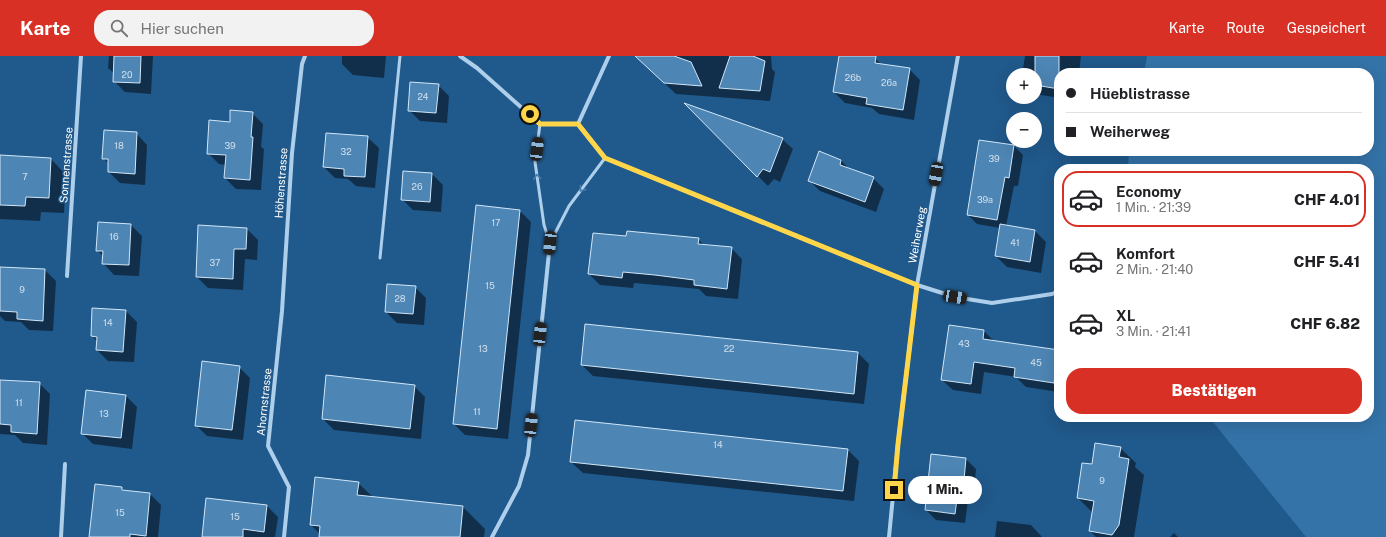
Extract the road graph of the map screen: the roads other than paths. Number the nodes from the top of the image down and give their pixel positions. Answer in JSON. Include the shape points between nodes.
{"nodes":[{"id":1,"x":81,"y":56,"type":"edge"},
{"id":2,"x":305,"y":56,"type":"edge"},
{"id":3,"x":400,"y":56,"type":"edge"},
{"id":4,"x":460,"y":56,"type":"edge"},
{"id":5,"x":609,"y":56,"type":"edge"},
{"id":6,"x":958,"y":56,"type":"edge"},
{"id":7,"x":540,"y":124,"type":"junction"},
{"id":8,"x":578,"y":124,"type":"junction"},
{"id":9,"x":605,"y":158,"type":"junction"},
{"id":10,"x":550,"y":243,"type":"junction"},
{"id":11,"x":380,"y":258,"type":"dead end"},
{"id":12,"x":67,"y":276,"type":"dead end"},
{"id":13,"x":917,"y":285,"type":"junction"},
{"id":14,"x":1054,"y":293,"type":"edge"},
{"id":15,"x":282,"y":312,"type":"joint"},
{"id":16,"x":65,"y":464,"type":"dead end"},
{"id":17,"x":61,"y":537,"type":"edge"},
{"id":18,"x":284,"y":537,"type":"edge"},
{"id":19,"x":492,"y":537,"type":"edge"},
{"id":20,"x":889,"y":537,"type":"edge"}],
"edges":[{"from":1,"to":12,"type":"street","name":"Sonnenstrasse"},
{"from":2,"to":15,"type":"street","name":"Höhenstrasse","via":[[292,153]]},
{"from":3,"to":11,"type":"lane"},
{"from":4,"to":7,"type":"street"},
{"from":5,"to":8,"type":"street"},
{"from":6,"to":13,"type":"street","name":"Weiherweg"},
{"from":7,"to":8,"type":"street"},
{"from":10,"to":7,"type":"lane","one_way":true,"via":[[544,224],[535,162]]},
{"from":8,"to":9,"type":"street"},
{"from":9,"to":10,"type":"lane","one_way":true,"via":[[569,206]]},
{"from":9,"to":13,"type":"street"},
{"from":10,"to":19,"type":"street","via":[[528,455],[519,486]]},
{"from":13,"to":14,"type":"street","via":[[955,297],[992,303]]},
{"from":13,"to":20,"type":"street","name":"Weiherweg"},
{"from":15,"to":18,"type":"street","name":"Ahornstrasse","via":[[268,446],[289,487]]},
{"from":16,"to":17,"type":"street"}]}
